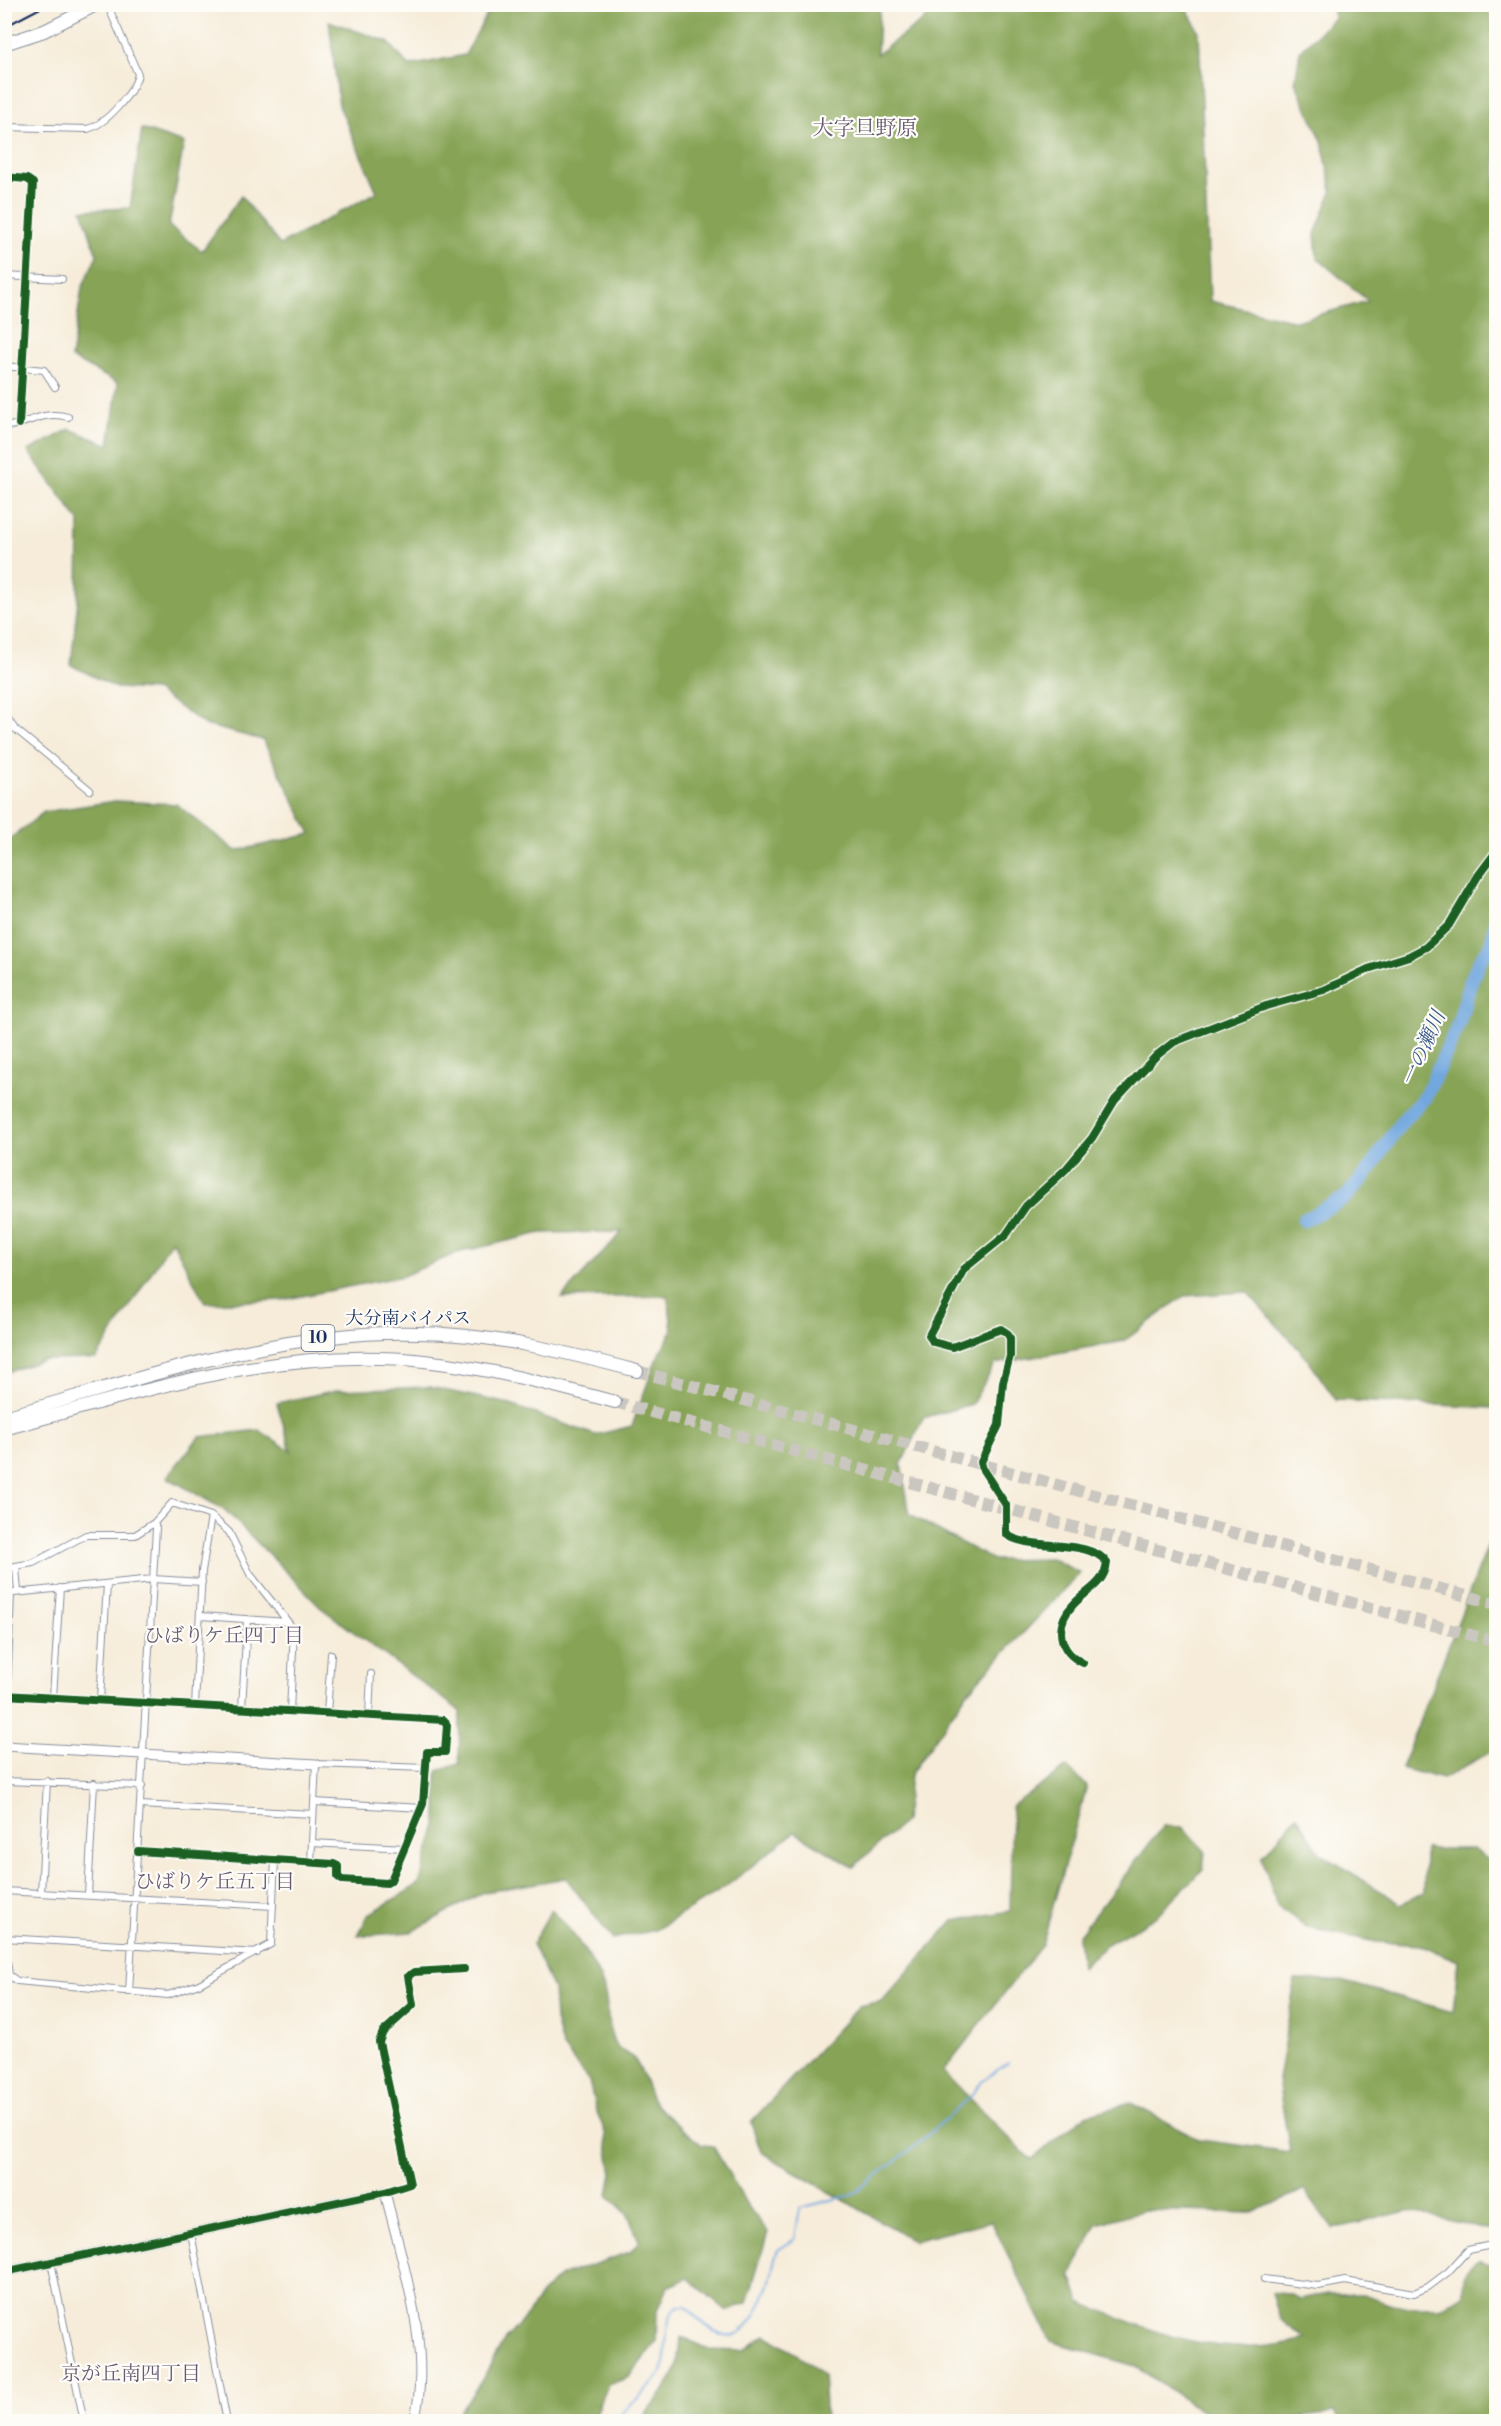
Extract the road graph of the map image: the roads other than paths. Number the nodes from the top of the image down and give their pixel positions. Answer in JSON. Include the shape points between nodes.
{"nodes":[{"id":1,"x":98,"y":4,"type":"edge"},
{"id":2,"x":107,"y":4,"type":"edge"},
{"id":3,"x":4,"y":44,"type":"edge"},
{"id":4,"x":4,"y":127,"type":"edge"},
{"id":5,"x":4,"y":177,"type":"edge"},
{"id":6,"x":4,"y":276,"type":"edge"},
{"id":7,"x":27,"y":277,"type":"junction"},
{"id":8,"x":62,"y":279,"type":"dead end"},
{"id":9,"x":4,"y":366,"type":"edge"},
{"id":10,"x":21,"y":367,"type":"junction"},
{"id":11,"x":55,"y":387,"type":"dead end"},
{"id":12,"x":68,"y":417,"type":"dead end"},
{"id":13,"x":18,"y":424,"type":"junction"},
{"id":14,"x":4,"y":426,"type":"edge"},
{"id":15,"x":4,"y":713,"type":"edge"},
{"id":16,"x":90,"y":790,"type":"dead end"},
{"id":17,"x":1497,"y":852,"type":"edge"},
{"id":18,"x":637,"y":1371,"type":"tunnel mouth"},
{"id":19,"x":615,"y":1402,"type":"tunnel mouth"},
{"id":20,"x":4,"y":1417,"type":"edge"},
{"id":21,"x":4,"y":1430,"type":"edge"},
{"id":22,"x":211,"y":1516,"type":"junction"},
{"id":23,"x":154,"y":1523,"type":"junction"},
{"id":24,"x":16,"y":1567,"type":"junction"},
{"id":25,"x":4,"y":1568,"type":"edge"},
{"id":26,"x":153,"y":1579,"type":"junction"},
{"id":27,"x":202,"y":1582,"type":"junction"},
{"id":28,"x":107,"y":1584,"type":"junction"},
{"id":29,"x":60,"y":1588,"type":"junction"},
{"id":30,"x":11,"y":1593,"type":"edge"},
{"id":31,"x":201,"y":1616,"type":"junction"},
{"id":32,"x":247,"y":1619,"type":"junction"},
{"id":33,"x":288,"y":1622,"type":"junction"},
{"id":34,"x":331,"y":1654,"type":"dead end"},
{"id":35,"x":1083,"y":1662,"type":"dead end"},
{"id":36,"x":371,"y":1674,"type":"dead end"},
{"id":37,"x":6,"y":1695,"type":"edge"},
{"id":38,"x":52,"y":1697,"type":"junction"},
{"id":39,"x":100,"y":1700,"type":"junction"},
{"id":40,"x":146,"y":1703,"type":"junction"},
{"id":41,"x":195,"y":1706,"type":"junction"},
{"id":42,"x":242,"y":1709,"type":"junction"},
{"id":43,"x":290,"y":1711,"type":"junction"},
{"id":44,"x":327,"y":1714,"type":"junction"},
{"id":45,"x":369,"y":1716,"type":"junction"},
{"id":46,"x":4,"y":1746,"type":"edge"},
{"id":47,"x":143,"y":1754,"type":"junction"},
{"id":48,"x":316,"y":1764,"type":"junction"},
{"id":49,"x":426,"y":1768,"type":"junction"},
{"id":50,"x":4,"y":1781,"type":"edge"},
{"id":51,"x":47,"y":1781,"type":"junction"},
{"id":52,"x":94,"y":1783,"type":"junction"},
{"id":53,"x":142,"y":1786,"type":"junction"},
{"id":54,"x":314,"y":1802,"type":"junction"},
{"id":55,"x":140,"y":1804,"type":"junction"},
{"id":56,"x":422,"y":1809,"type":"junction"},
{"id":57,"x":314,"y":1814,"type":"junction"},
{"id":58,"x":312,"y":1843,"type":"junction"},
{"id":59,"x":405,"y":1848,"type":"junction"},
{"id":60,"x":138,"y":1851,"type":"junction"},
{"id":61,"x":275,"y":1860,"type":"junction"},
{"id":62,"x":311,"y":1862,"type":"junction"},
{"id":63,"x":4,"y":1891,"type":"edge"},
{"id":64,"x":41,"y":1893,"type":"junction"},
{"id":65,"x":88,"y":1895,"type":"junction"},
{"id":66,"x":135,"y":1898,"type":"junction"},
{"id":67,"x":273,"y":1906,"type":"junction"},
{"id":68,"x":4,"y":1938,"type":"edge"},
{"id":69,"x":132,"y":1945,"type":"junction"},
{"id":70,"x":257,"y":1953,"type":"junction"},
{"id":71,"x":464,"y":1969,"type":"dead end"},
{"id":72,"x":129,"y":1992,"type":"junction"},
{"id":73,"x":385,"y":2192,"type":"junction"},
{"id":74,"x":191,"y":2233,"type":"junction"},
{"id":75,"x":1497,"y":2248,"type":"edge"},
{"id":76,"x":51,"y":2262,"type":"junction"},
{"id":77,"x":4,"y":2272,"type":"edge"},
{"id":78,"x":1264,"y":2279,"type":"dead end"},
{"id":79,"x":84,"y":2421,"type":"edge"},
{"id":80,"x":227,"y":2421,"type":"edge"},
{"id":81,"x":414,"y":2421,"type":"edge"}],
"edges":[{"from":1,"to":3,"type":"highway","via":[[44,31]]},
{"from":2,"to":4,"type":"street","via":[[138,74],[112,113],[99,125],[87,129]]},
{"from":5,"to":7,"type":"street","via":[[33,183]]},
{"from":6,"to":7,"type":"street"},
{"from":7,"to":8,"type":"street"},
{"from":7,"to":10,"type":"street"},
{"from":9,"to":10,"type":"street"},
{"from":10,"to":11,"type":"street","via":[[44,370]]},
{"from":10,"to":13,"type":"street"},
{"from":12,"to":13,"type":"street","via":[[36,416]]},
{"from":13,"to":14,"type":"street"},
{"from":15,"to":16,"type":"street","via":[[14,728]]},
{"from":17,"to":35,"type":"street","via":[[1449,925],[1425,947],[1324,990],[1266,1006],[1174,1042],[1156,1056],[1115,1100],[1092,1138],[1066,1169],[1026,1206],[1006,1235],[964,1269],[947,1299],[929,1335],[933,1342],[952,1347],[1001,1329],[1010,1338],[999,1425],[981,1462],[1006,1505],[1006,1534],[1018,1541],[1097,1553],[1107,1563],[1106,1573],[1098,1584],[1074,1603],[1063,1622],[1065,1651]]},
{"from":18,"to":20,"type":"highway","name":"大分南バイパス","number":"10","via":[[536,1346],[473,1336],[416,1332],[346,1335],[225,1357]]},
{"from":19,"to":21,"type":"highway","number":"10","via":[[471,1367],[422,1360],[345,1358],[281,1363],[211,1375]]},
{"from":22,"to":23,"type":"street","via":[[172,1503]]},
{"from":22,"to":27,"type":"street"},
{"from":22,"to":33,"type":"street","via":[[229,1532],[250,1574]]},
{"from":23,"to":24,"type":"street","via":[[128,1536],[86,1535],[41,1560]]},
{"from":23,"to":26,"type":"street"},
{"from":24,"to":25,"type":"street"},
{"from":24,"to":30,"type":"street"},
{"from":26,"to":27,"type":"street"},
{"from":26,"to":28,"type":"street"},
{"from":26,"to":40,"type":"street"},
{"from":27,"to":31,"type":"street"},
{"from":28,"to":29,"type":"street"},
{"from":28,"to":39,"type":"street"},
{"from":29,"to":30,"type":"street"},
{"from":29,"to":38,"type":"street"},
{"from":30,"to":37,"type":"street"},
{"from":31,"to":32,"type":"street"},
{"from":31,"to":41,"type":"street"},
{"from":32,"to":33,"type":"street"},
{"from":32,"to":42,"type":"street"},
{"from":33,"to":43,"type":"street","via":[[294,1631]]},
{"from":34,"to":44,"type":"street"},
{"from":36,"to":45,"type":"street"},
{"from":37,"to":38,"type":"street"},
{"from":38,"to":39,"type":"street"},
{"from":39,"to":40,"type":"street"},
{"from":40,"to":41,"type":"street"},
{"from":40,"to":47,"type":"street"},
{"from":41,"to":42,"type":"street"},
{"from":42,"to":43,"type":"street"},
{"from":43,"to":44,"type":"street"},
{"from":44,"to":45,"type":"street"},
{"from":45,"to":49,"type":"street","via":[[444,1720],[445,1752],[427,1752]]},
{"from":46,"to":47,"type":"street"},
{"from":47,"to":48,"type":"street"},
{"from":47,"to":53,"type":"street"},
{"from":48,"to":49,"type":"street"},
{"from":48,"to":54,"type":"street"},
{"from":49,"to":56,"type":"street"},
{"from":50,"to":51,"type":"street"},
{"from":51,"to":52,"type":"street"},
{"from":51,"to":64,"type":"street"},
{"from":52,"to":53,"type":"street"},
{"from":52,"to":65,"type":"street"},
{"from":53,"to":55,"type":"street"},
{"from":54,"to":56,"type":"street"},
{"from":54,"to":57,"type":"street"},
{"from":55,"to":57,"type":"street"},
{"from":55,"to":60,"type":"street"},
{"from":56,"to":59,"type":"street"},
{"from":57,"to":58,"type":"street"},
{"from":58,"to":59,"type":"street"},
{"from":58,"to":62,"type":"street"},
{"from":59,"to":62,"type":"street","via":[[387,1883],[342,1880],[338,1877],[338,1866]]},
{"from":60,"to":61,"type":"street"},
{"from":60,"to":66,"type":"street"},
{"from":61,"to":62,"type":"street"},
{"from":61,"to":67,"type":"street"},
{"from":63,"to":64,"type":"street"},
{"from":64,"to":65,"type":"street"},
{"from":65,"to":66,"type":"street"},
{"from":66,"to":67,"type":"street"},
{"from":66,"to":69,"type":"street"},
{"from":67,"to":70,"type":"street","via":[[271,1944]]},
{"from":68,"to":69,"type":"street"},
{"from":68,"to":72,"type":"street","via":[[9,1975],[17,1981]]},
{"from":69,"to":70,"type":"street"},
{"from":69,"to":72,"type":"street"},
{"from":70,"to":72,"type":"street","via":[[171,1995]]},
{"from":71,"to":73,"type":"street","via":[[414,1972],[408,1976],[413,2005],[383,2032],[379,2043],[410,2184]]},
{"from":73,"to":74,"type":"street"},
{"from":73,"to":81,"type":"street","via":[[415,2325],[421,2389]]},
{"from":74,"to":76,"type":"street"},
{"from":74,"to":80,"type":"street"},
{"from":75,"to":78,"type":"street","via":[[1468,2250],[1448,2272],[1414,2293],[1345,2281],[1318,2286]]},
{"from":76,"to":77,"type":"street"},
{"from":76,"to":79,"type":"street"}]}
